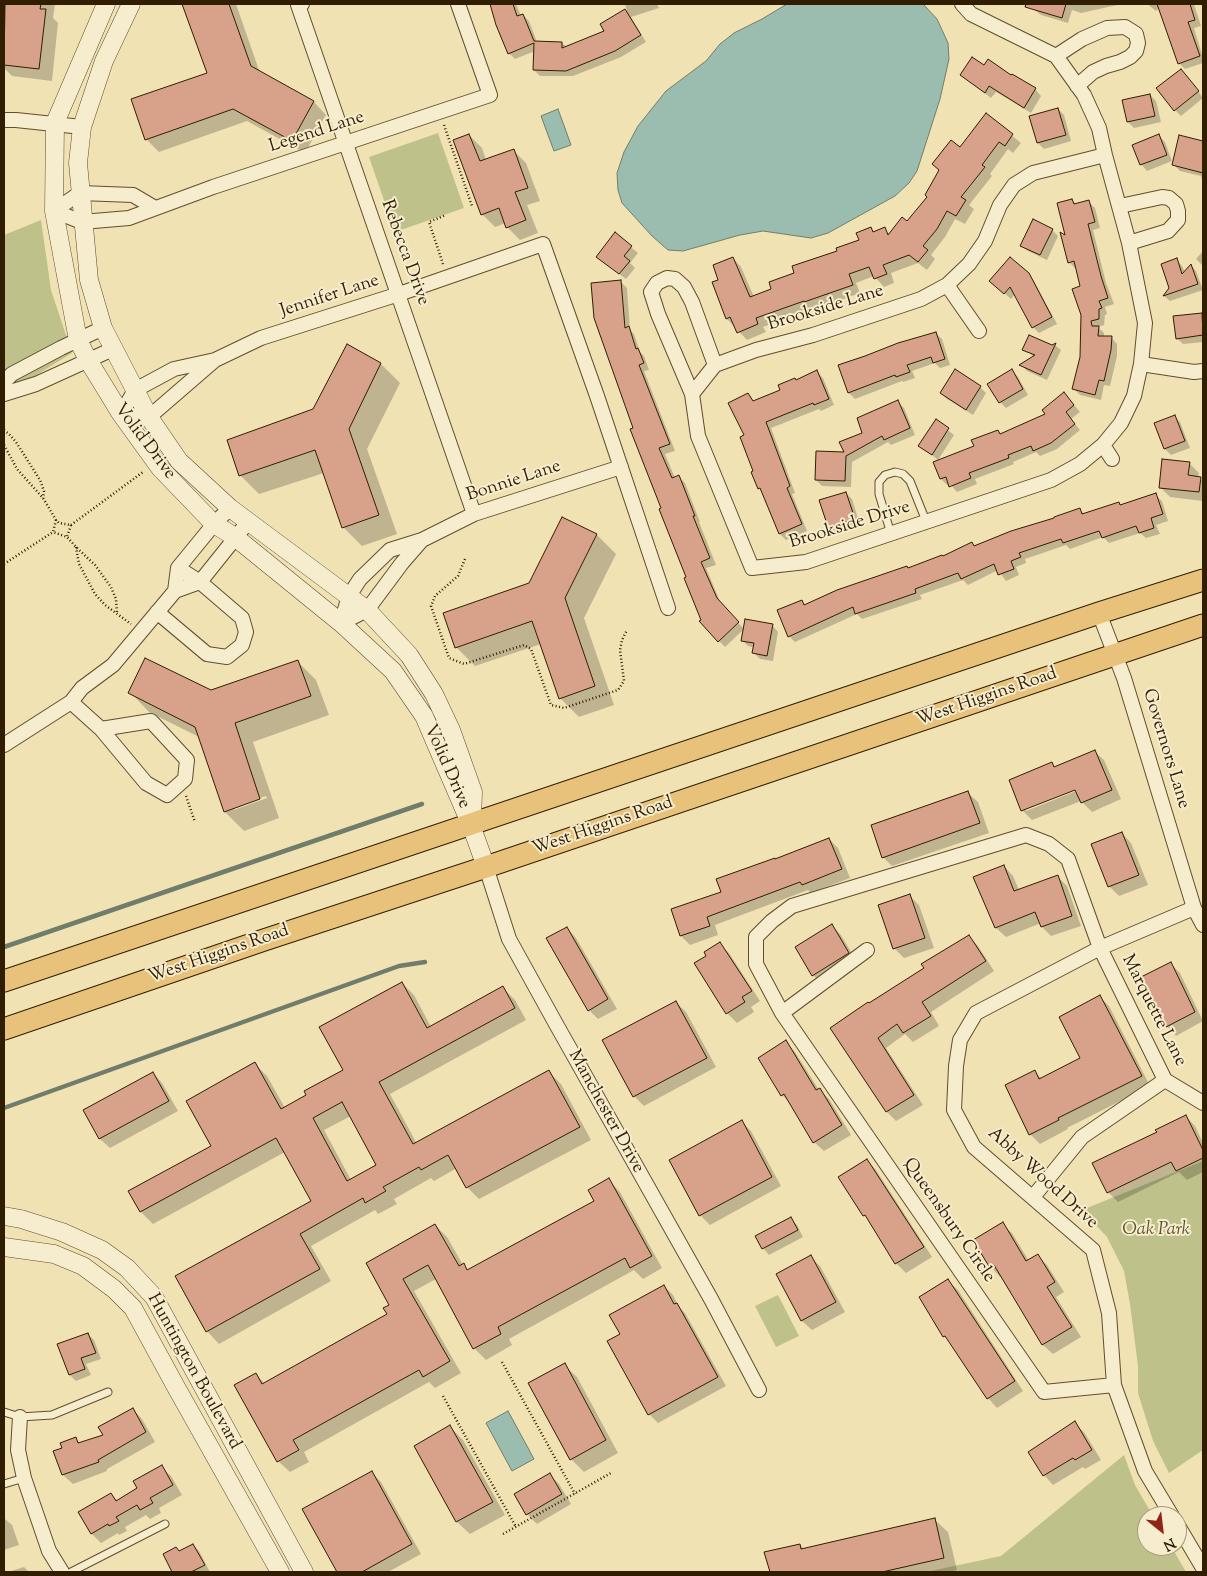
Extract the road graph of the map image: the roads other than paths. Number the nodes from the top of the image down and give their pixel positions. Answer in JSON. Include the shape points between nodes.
{"nodes":[{"id":1,"x":106,"y":4,"type":"edge"},
{"id":2,"x":131,"y":4,"type":"edge"},
{"id":3,"x":300,"y":4,"type":"edge"},
{"id":4,"x":458,"y":4,"type":"edge"},
{"id":5,"x":962,"y":4,"type":"edge"},
{"id":6,"x":1056,"y":56,"type":"junction"},
{"id":7,"x":1077,"y":86,"type":"junction"},
{"id":8,"x":4,"y":120,"type":"edge"},
{"id":9,"x":55,"y":124,"type":"junction"},
{"id":10,"x":82,"y":127,"type":"junction"},
{"id":11,"x":345,"y":144,"type":"junction"},
{"id":12,"x":1105,"y":156,"type":"junction"},
{"id":13,"x":80,"y":193,"type":"junction"},
{"id":14,"x":1120,"y":206,"type":"junction"},
{"id":15,"x":155,"y":208,"type":"junction"},
{"id":16,"x":54,"y":211,"type":"junction"},
{"id":17,"x":82,"y":222,"type":"junction"},
{"id":18,"x":1129,"y":243,"type":"junction"},
{"id":19,"x":947,"y":285,"type":"junction"},
{"id":20,"x":399,"y":294,"type":"junction"},
{"id":21,"x":103,"y":328,"type":"junction"},
{"id":22,"x":979,"y":330,"type":"dead end"},
{"id":23,"x":78,"y":340,"type":"junction"},
{"id":24,"x":113,"y":349,"type":"junction"},
{"id":25,"x":88,"y":360,"type":"junction"},
{"id":26,"x":215,"y":360,"type":"junction"},
{"id":27,"x":1141,"y":364,"type":"junction"},
{"id":28,"x":714,"y":365,"type":"junction"},
{"id":29,"x":1203,"y":370,"type":"edge"},
{"id":30,"x":4,"y":382,"type":"edge"},
{"id":31,"x":135,"y":390,"type":"junction"},
{"id":32,"x":4,"y":394,"type":"edge"},
{"id":33,"x":692,"y":394,"type":"junction"},
{"id":34,"x":122,"y":414,"type":"junction"},
{"id":35,"x":149,"y":417,"type":"junction"},
{"id":36,"x":1103,"y":444,"type":"junction"},
{"id":37,"x":1112,"y":459,"type":"dead end"},
{"id":38,"x":621,"y":467,"type":"junction"},
{"id":39,"x":230,"y":508,"type":"junction"},
{"id":40,"x":474,"y":514,"type":"junction"},
{"id":41,"x":926,"y":521,"type":"junction"},
{"id":42,"x":248,"y":522,"type":"junction"},
{"id":43,"x":214,"y":524,"type":"junction"},
{"id":44,"x":891,"y":534,"type":"junction"},
{"id":45,"x":235,"y":537,"type":"junction"},
{"id":46,"x":422,"y":540,"type":"junction"},
{"id":47,"x":178,"y":568,"type":"junction"},
{"id":48,"x":1203,"y":580,"type":"edge"},
{"id":49,"x":200,"y":582,"type":"junction"},
{"id":50,"x":175,"y":591,"type":"junction"},
{"id":51,"x":349,"y":596,"type":"junction"},
{"id":52,"x":668,"y":608,"type":"dead end"},
{"id":53,"x":367,"y":610,"type":"junction"},
{"id":54,"x":157,"y":612,"type":"junction"},
{"id":55,"x":1099,"y":613,"type":"junction"},
{"id":56,"x":340,"y":623,"type":"junction"},
{"id":57,"x":1203,"y":625,"type":"edge"},
{"id":58,"x":1116,"y":654,"type":"junction"},
{"id":59,"x":71,"y":702,"type":"junction"},
{"id":60,"x":101,"y":729,"type":"junction"},
{"id":61,"x":4,"y":745,"type":"edge"},
{"id":62,"x":471,"y":825,"type":"junction"},
{"id":63,"x":486,"y":867,"type":"junction"},
{"id":64,"x":1194,"y":908,"type":"junction"},
{"id":65,"x":1203,"y":925,"type":"edge"},
{"id":66,"x":1100,"y":948,"type":"junction"},
{"id":67,"x":867,"y":950,"type":"dead end"},
{"id":68,"x":4,"y":981,"type":"edge"},
{"id":69,"x":782,"y":1013,"type":"junction"},
{"id":70,"x":4,"y":1029,"type":"edge"},
{"id":71,"x":1165,"y":1080,"type":"junction"},
{"id":72,"x":1203,"y":1103,"type":"edge"},
{"id":73,"x":1033,"y":1197,"type":"junction"},
{"id":74,"x":4,"y":1216,"type":"edge"},
{"id":75,"x":4,"y":1246,"type":"edge"},
{"id":76,"x":1114,"y":1385,"type":"junction"},
{"id":77,"x":759,"y":1390,"type":"dead end"},
{"id":78,"x":108,"y":1392,"type":"dead end"},
{"id":79,"x":4,"y":1412,"type":"edge"},
{"id":80,"x":20,"y":1417,"type":"junction"},
{"id":81,"x":24,"y":1478,"type":"junction"},
{"id":82,"x":4,"y":1484,"type":"edge"},
{"id":83,"x":1166,"y":1506,"type":"edge"},
{"id":84,"x":165,"y":1524,"type":"dead end"},
{"id":85,"x":1187,"y":1541,"type":"edge"},
{"id":86,"x":1203,"y":1568,"type":"edge"},
{"id":87,"x":292,"y":1570,"type":"edge"},
{"id":88,"x":62,"y":1572,"type":"edge"},
{"id":89,"x":71,"y":1572,"type":"edge"}],
"edges":[{"from":1,"to":9,"type":"street","name":"Volid Drive"},
{"from":2,"to":10,"type":"street","name":"Volid Drive","via":[[104,61]]},
{"from":3,"to":11,"type":"street","name":"Rebecca Drive"},
{"from":4,"to":11,"type":"street","name":"Legend Lane","via":[[490,95]]},
{"from":5,"to":6,"type":"street","name":"Brookside Drive","via":[[971,14]]},
{"from":6,"to":7,"type":"street","name":"Brookside Drive"},
{"from":6,"to":7,"type":"street","via":[[1107,28],[1126,26],[1136,34],[1138,43],[1130,57],[1093,72]]},
{"from":7,"to":12,"type":"street","name":"Brookside Drive","via":[[1099,128]]},
{"from":8,"to":9,"type":"street"},
{"from":9,"to":10,"type":"street"},
{"from":9,"to":16,"type":"street","name":"Volid Drive"},
{"from":10,"to":13,"type":"street","name":"Volid Drive","via":[[78,163]]},
{"from":11,"to":15,"type":"street","name":"Legend Lane"},
{"from":11,"to":20,"type":"street","name":"Rebecca Drive"},
{"from":12,"to":14,"type":"street","name":"Brookside Drive"},
{"from":12,"to":19,"type":"street","name":"Brookside Lane","via":[[1033,173],[1014,185],[1000,205],[985,241],[969,264]]},
{"from":13,"to":15,"type":"street","via":[[133,195]]},
{"from":13,"to":16,"type":"street"},
{"from":13,"to":17,"type":"street","name":"Volid Drive"},
{"from":14,"to":18,"type":"street","name":"Brookside Drive"},
{"from":14,"to":18,"type":"street","via":[[1162,197],[1176,204],[1178,211],[1178,220],[1168,231]]},
{"from":15,"to":17,"type":"street","name":"Legend Lane","via":[[129,218]]},
{"from":16,"to":17,"type":"street","name":"Legend Lane"},
{"from":16,"to":23,"type":"street","name":"Volid Drive"},
{"from":17,"to":21,"type":"street","name":"Volid Drive","via":[[88,280]]},
{"from":18,"to":27,"type":"street","name":"Brookside Drive","via":[[1145,323]]},
{"from":19,"to":22,"type":"street"},
{"from":19,"to":28,"type":"street","name":"Brookside Lane","via":[[921,299]]},
{"from":20,"to":26,"type":"street","name":"Jennifer Lane","via":[[261,338]]},
{"from":20,"to":38,"type":"street","name":"Jennifer Lane","via":[[543,244]]},
{"from":20,"to":40,"type":"street","name":"Rebecca Drive"},
{"from":21,"to":23,"type":"street"},
{"from":21,"to":24,"type":"street","name":"Volid Drive"},
{"from":23,"to":25,"type":"street","name":"Volid Drive"},
{"from":23,"to":30,"type":"street","via":[[12,374]]},
{"from":24,"to":25,"type":"street"},
{"from":24,"to":31,"type":"street","name":"Volid Drive"},
{"from":25,"to":32,"type":"street","via":[[36,384]]},
{"from":25,"to":34,"type":"street","name":"Volid Drive"},
{"from":26,"to":31,"type":"street","name":"Jennifer Lane","via":[[174,369]]},
{"from":26,"to":35,"type":"street","name":"Jennifer Lane"},
{"from":27,"to":29,"type":"street","via":[[1194,372]]},
{"from":27,"to":36,"type":"street","name":"Brookside Drive","via":[[1134,396],[1121,423]]},
{"from":28,"to":33,"type":"street"},
{"from":28,"to":33,"type":"street","via":[[684,287],[675,279],[667,278],[657,283],[651,292]]},
{"from":31,"to":34,"type":"street"},
{"from":31,"to":35,"type":"street","name":"Volid Drive"},
{"from":33,"to":44,"type":"street","name":"Brookside Drive","via":[[698,436],[752,568],[806,562]]},
{"from":34,"to":35,"type":"street"},
{"from":34,"to":43,"type":"street","name":"Volid Drive","via":[[160,468]]},
{"from":35,"to":39,"type":"street","name":"Volid Drive","via":[[179,461]]},
{"from":36,"to":37,"type":"street"},
{"from":36,"to":41,"type":"street","name":"Brookside Drive","via":[[1080,464],[1051,480]]},
{"from":38,"to":40,"type":"street","name":"Bonnie Lane"},
{"from":38,"to":52,"type":"street"},
{"from":39,"to":42,"type":"street","name":"Volid Drive"},
{"from":39,"to":43,"type":"street"},
{"from":40,"to":46,"type":"street","name":"Bonnie Lane"},
{"from":41,"to":44,"type":"street","name":"Brookside Drive"},
{"from":41,"to":44,"type":"lane","via":[[910,481],[903,474],[885,474],[879,482],[880,494]]},
{"from":42,"to":45,"type":"street"},
{"from":42,"to":51,"type":"street","name":"Volid Drive"},
{"from":43,"to":45,"type":"street","name":"Volid Drive"},
{"from":43,"to":47,"type":"street"},
{"from":45,"to":49,"type":"street"},
{"from":45,"to":56,"type":"street","name":"Volid Drive"},
{"from":46,"to":51,"type":"street","name":"Bonnie Lane","via":[[390,550],[360,579]]},
{"from":46,"to":53,"type":"street","name":"Bonnie Lane"},
{"from":47,"to":49,"type":"street"},
{"from":47,"to":50,"type":"street"},
{"from":48,"to":55,"type":"main road"},
{"from":49,"to":50,"type":"street"},
{"from":49,"to":54,"type":"street","via":[[242,618],[246,632],[242,646],[228,657],[207,654]]},
{"from":50,"to":54,"type":"street"},
{"from":51,"to":53,"type":"street","name":"Volid Drive"},
{"from":51,"to":56,"type":"street","name":"Bonnie Lane"},
{"from":53,"to":56,"type":"street","name":"Bonnie Lane"},
{"from":53,"to":62,"type":"street","name":"Volid Drive","via":[[409,655],[434,694],[473,792]]},
{"from":54,"to":59,"type":"street","via":[[113,665],[82,688]]},
{"from":55,"to":58,"type":"street","name":"Governors Lane"},
{"from":55,"to":62,"type":"main road"},
{"from":56,"to":62,"type":"street","name":"Volid Drive","via":[[393,672],[424,716]]},
{"from":57,"to":58,"type":"main road","name":"West Higgins Road"},
{"from":58,"to":63,"type":"main road","name":"West Higgins Road"},
{"from":58,"to":64,"type":"street","name":"Governors Lane"},
{"from":59,"to":60,"type":"street"},
{"from":59,"to":61,"type":"street"},
{"from":60,"to":60,"type":"street","via":[[146,783],[167,795],[185,779],[187,760],[150,721]]},
{"from":62,"to":63,"type":"street","name":"Manchester Drive"},
{"from":62,"to":68,"type":"main road"},
{"from":63,"to":70,"type":"main road","name":"West Higgins Road"},
{"from":63,"to":77,"type":"street","name":"Manchester Drive","via":[[510,938]]},
{"from":64,"to":65,"type":"street","name":"Governors Lane"},
{"from":64,"to":66,"type":"street","name":"Abby Wood Drive"},
{"from":66,"to":69,"type":"street","name":"Queensbury Circle","via":[[1068,859],[1050,844],[1026,835],[792,906],[756,937],[756,964]]},
{"from":66,"to":71,"type":"street","name":"Marquette Lane"},
{"from":66,"to":73,"type":"street","name":"Abby Wood Drive","via":[[976,1014],[960,1040],[954,1110],[974,1147]]},
{"from":67,"to":69,"type":"street"},
{"from":69,"to":76,"type":"street","name":"Queensbury Circle","via":[[1044,1392]]},
{"from":71,"to":72,"type":"street","name":"Marquette Lane"},
{"from":71,"to":73,"type":"street","via":[[1082,1137]]},
{"from":73,"to":76,"type":"street","name":"Abby Wood Drive","via":[[1093,1250],[1109,1313]]},
{"from":74,"to":87,"type":"street","name":"Huntington Boulevard","via":[[62,1232],[102,1250],[127,1268],[154,1296]]},
{"from":75,"to":87,"type":"street","name":"Huntington Boulevard","via":[[54,1254],[83,1266],[133,1308],[176,1387]]},
{"from":76,"to":83,"type":"street","name":"Abby Wood Drive","via":[[1145,1471]]},
{"from":78,"to":80,"type":"lane","via":[[52,1415]]},
{"from":79,"to":80,"type":"lane"},
{"from":80,"to":81,"type":"street","via":[[18,1450]]},
{"from":81,"to":82,"type":"lane"},
{"from":81,"to":88,"type":"street","via":[[49,1551]]},
{"from":84,"to":89,"type":"lane"},
{"from":85,"to":86,"type":"street"}]}
